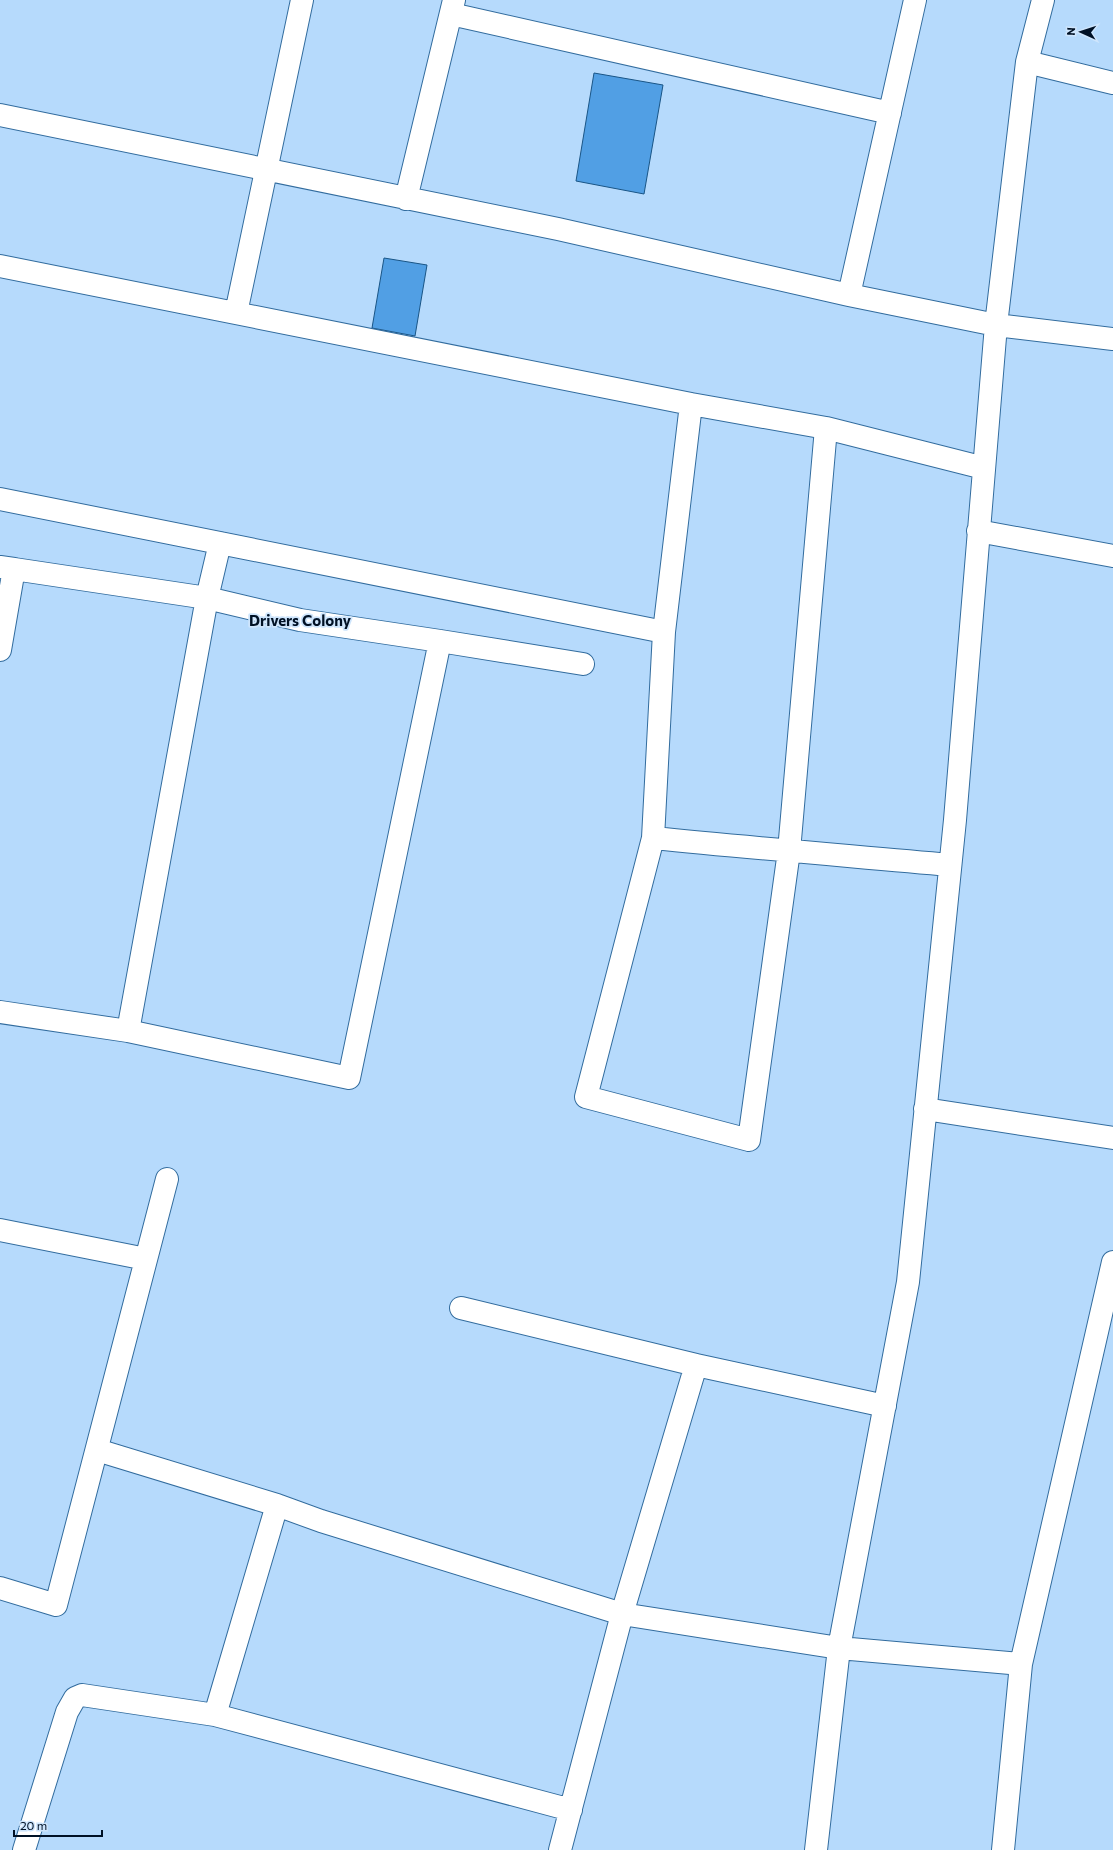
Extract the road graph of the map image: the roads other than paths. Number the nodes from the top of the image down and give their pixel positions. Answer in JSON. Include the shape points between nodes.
{"nodes":[{"id":1,"x":302,"y":0,"type":"edge"},
{"id":2,"x":915,"y":0,"type":"edge"},
{"id":3,"x":1043,"y":0,"type":"edge"},
{"id":4,"x":452,"y":7,"type":"edge"},
{"id":5,"x":1026,"y":62,"type":"junction"},
{"id":6,"x":1113,"y":83,"type":"edge"},
{"id":7,"x":890,"y":113,"type":"junction"},
{"id":8,"x":0,"y":115,"type":"edge"},
{"id":9,"x":266,"y":170,"type":"junction"},
{"id":10,"x":406,"y":199,"type":"junction"},
{"id":11,"x":0,"y":268,"type":"edge"},
{"id":12,"x":849,"y":295,"type":"junction"},
{"id":13,"x":236,"y":313,"type":"junction"},
{"id":14,"x":996,"y":325,"type":"junction"},
{"id":15,"x":1113,"y":339,"type":"edge"},
{"id":16,"x":691,"y":404,"type":"junction"},
{"id":17,"x":826,"y":428,"type":"junction"},
{"id":18,"x":984,"y":468,"type":"junction"},
{"id":19,"x":0,"y":499,"type":"edge"},
{"id":20,"x":978,"y":531,"type":"junction"},
{"id":21,"x":220,"y":542,"type":"junction"},
{"id":22,"x":1113,"y":556,"type":"edge"},
{"id":23,"x":7,"y":568,"type":"edge"},
{"id":24,"x":207,"y":598,"type":"junction"},
{"id":25,"x":664,"y":632,"type":"junction"},
{"id":26,"x":440,"y":640,"type":"junction"},
{"id":27,"x":0,"y":650,"type":"edge"},
{"id":28,"x":583,"y":664,"type":"dead end"},
{"id":29,"x":653,"y":838,"type":"junction"},
{"id":30,"x":789,"y":851,"type":"junction"},
{"id":31,"x":950,"y":864,"type":"junction"},
{"id":32,"x":0,"y":1012,"type":"edge"},
{"id":33,"x":128,"y":1031,"type":"junction"},
{"id":34,"x":925,"y":1109,"type":"junction"},
{"id":35,"x":1113,"y":1138,"type":"edge"},
{"id":36,"x":167,"y":1179,"type":"dead end"},
{"id":37,"x":0,"y":1230,"type":"edge"},
{"id":38,"x":146,"y":1259,"type":"junction"},
{"id":39,"x":1113,"y":1262,"type":"edge"},
{"id":40,"x":461,"y":1308,"type":"dead end"},
{"id":41,"x":696,"y":1365,"type":"junction"},
{"id":42,"x":885,"y":1406,"type":"junction"},
{"id":43,"x":97,"y":1450,"type":"junction"},
{"id":44,"x":277,"y":1505,"type":"junction"},
{"id":45,"x":0,"y":1588,"type":"edge"},
{"id":46,"x":622,"y":1614,"type":"junction"},
{"id":47,"x":839,"y":1648,"type":"junction"},
{"id":48,"x":1021,"y":1664,"type":"junction"},
{"id":49,"x":215,"y":1715,"type":"junction"},
{"id":50,"x":571,"y":1810,"type":"junction"},
{"id":51,"x":24,"y":1850,"type":"edge"},
{"id":52,"x":560,"y":1850,"type":"edge"},
{"id":53,"x":816,"y":1850,"type":"edge"},
{"id":54,"x":1003,"y":1850,"type":"edge"}],
"edges":[{"from":1,"to":9,"type":"street"},
{"from":2,"to":7,"type":"street"},
{"from":3,"to":5,"type":"street"},
{"from":4,"to":7,"type":"street"},
{"from":4,"to":10,"type":"street"},
{"from":5,"to":6,"type":"street"},
{"from":5,"to":14,"type":"street"},
{"from":7,"to":12,"type":"street"},
{"from":8,"to":9,"type":"street"},
{"from":9,"to":10,"type":"street"},
{"from":9,"to":13,"type":"street"},
{"from":10,"to":12,"type":"street","via":[[558,229]]},
{"from":11,"to":13,"type":"street"},
{"from":12,"to":14,"type":"street"},
{"from":13,"to":16,"type":"street"},
{"from":14,"to":15,"type":"street"},
{"from":14,"to":18,"type":"street"},
{"from":16,"to":17,"type":"street"},
{"from":16,"to":25,"type":"street"},
{"from":17,"to":18,"type":"street"},
{"from":17,"to":30,"type":"street"},
{"from":18,"to":20,"type":"street"},
{"from":19,"to":21,"type":"street"},
{"from":20,"to":22,"type":"street"},
{"from":20,"to":31,"type":"street"},
{"from":21,"to":24,"type":"street"},
{"from":21,"to":25,"type":"street"},
{"from":23,"to":24,"type":"street"},
{"from":23,"to":27,"type":"street"},
{"from":24,"to":26,"type":"street","via":[[300,620]]},
{"from":24,"to":33,"type":"street"},
{"from":25,"to":29,"type":"street"},
{"from":26,"to":28,"type":"street"},
{"from":26,"to":33,"type":"street","via":[[349,1078]]},
{"from":29,"to":30,"type":"street"},
{"from":29,"to":30,"type":"street","via":[[586,1097],[749,1140]]},
{"from":30,"to":31,"type":"street"},
{"from":31,"to":34,"type":"street"},
{"from":32,"to":33,"type":"street"},
{"from":34,"to":35,"type":"street"},
{"from":34,"to":42,"type":"street","via":[[908,1282]]},
{"from":36,"to":38,"type":"street"},
{"from":37,"to":38,"type":"street"},
{"from":38,"to":43,"type":"street"},
{"from":39,"to":48,"type":"street"},
{"from":40,"to":41,"type":"street"},
{"from":41,"to":42,"type":"street"},
{"from":41,"to":46,"type":"street"},
{"from":42,"to":47,"type":"street"},
{"from":43,"to":44,"type":"street"},
{"from":43,"to":45,"type":"street","via":[[56,1605]]},
{"from":44,"to":46,"type":"street","via":[[328,1524]]},
{"from":44,"to":49,"type":"street"},
{"from":46,"to":47,"type":"street"},
{"from":46,"to":50,"type":"street"},
{"from":47,"to":48,"type":"street"},
{"from":47,"to":53,"type":"street"},
{"from":48,"to":54,"type":"street"},
{"from":49,"to":50,"type":"street"},
{"from":49,"to":51,"type":"street","via":[[92,1696],[82,1695],[75,1698],[67,1712]]},
{"from":50,"to":52,"type":"street"}]}
